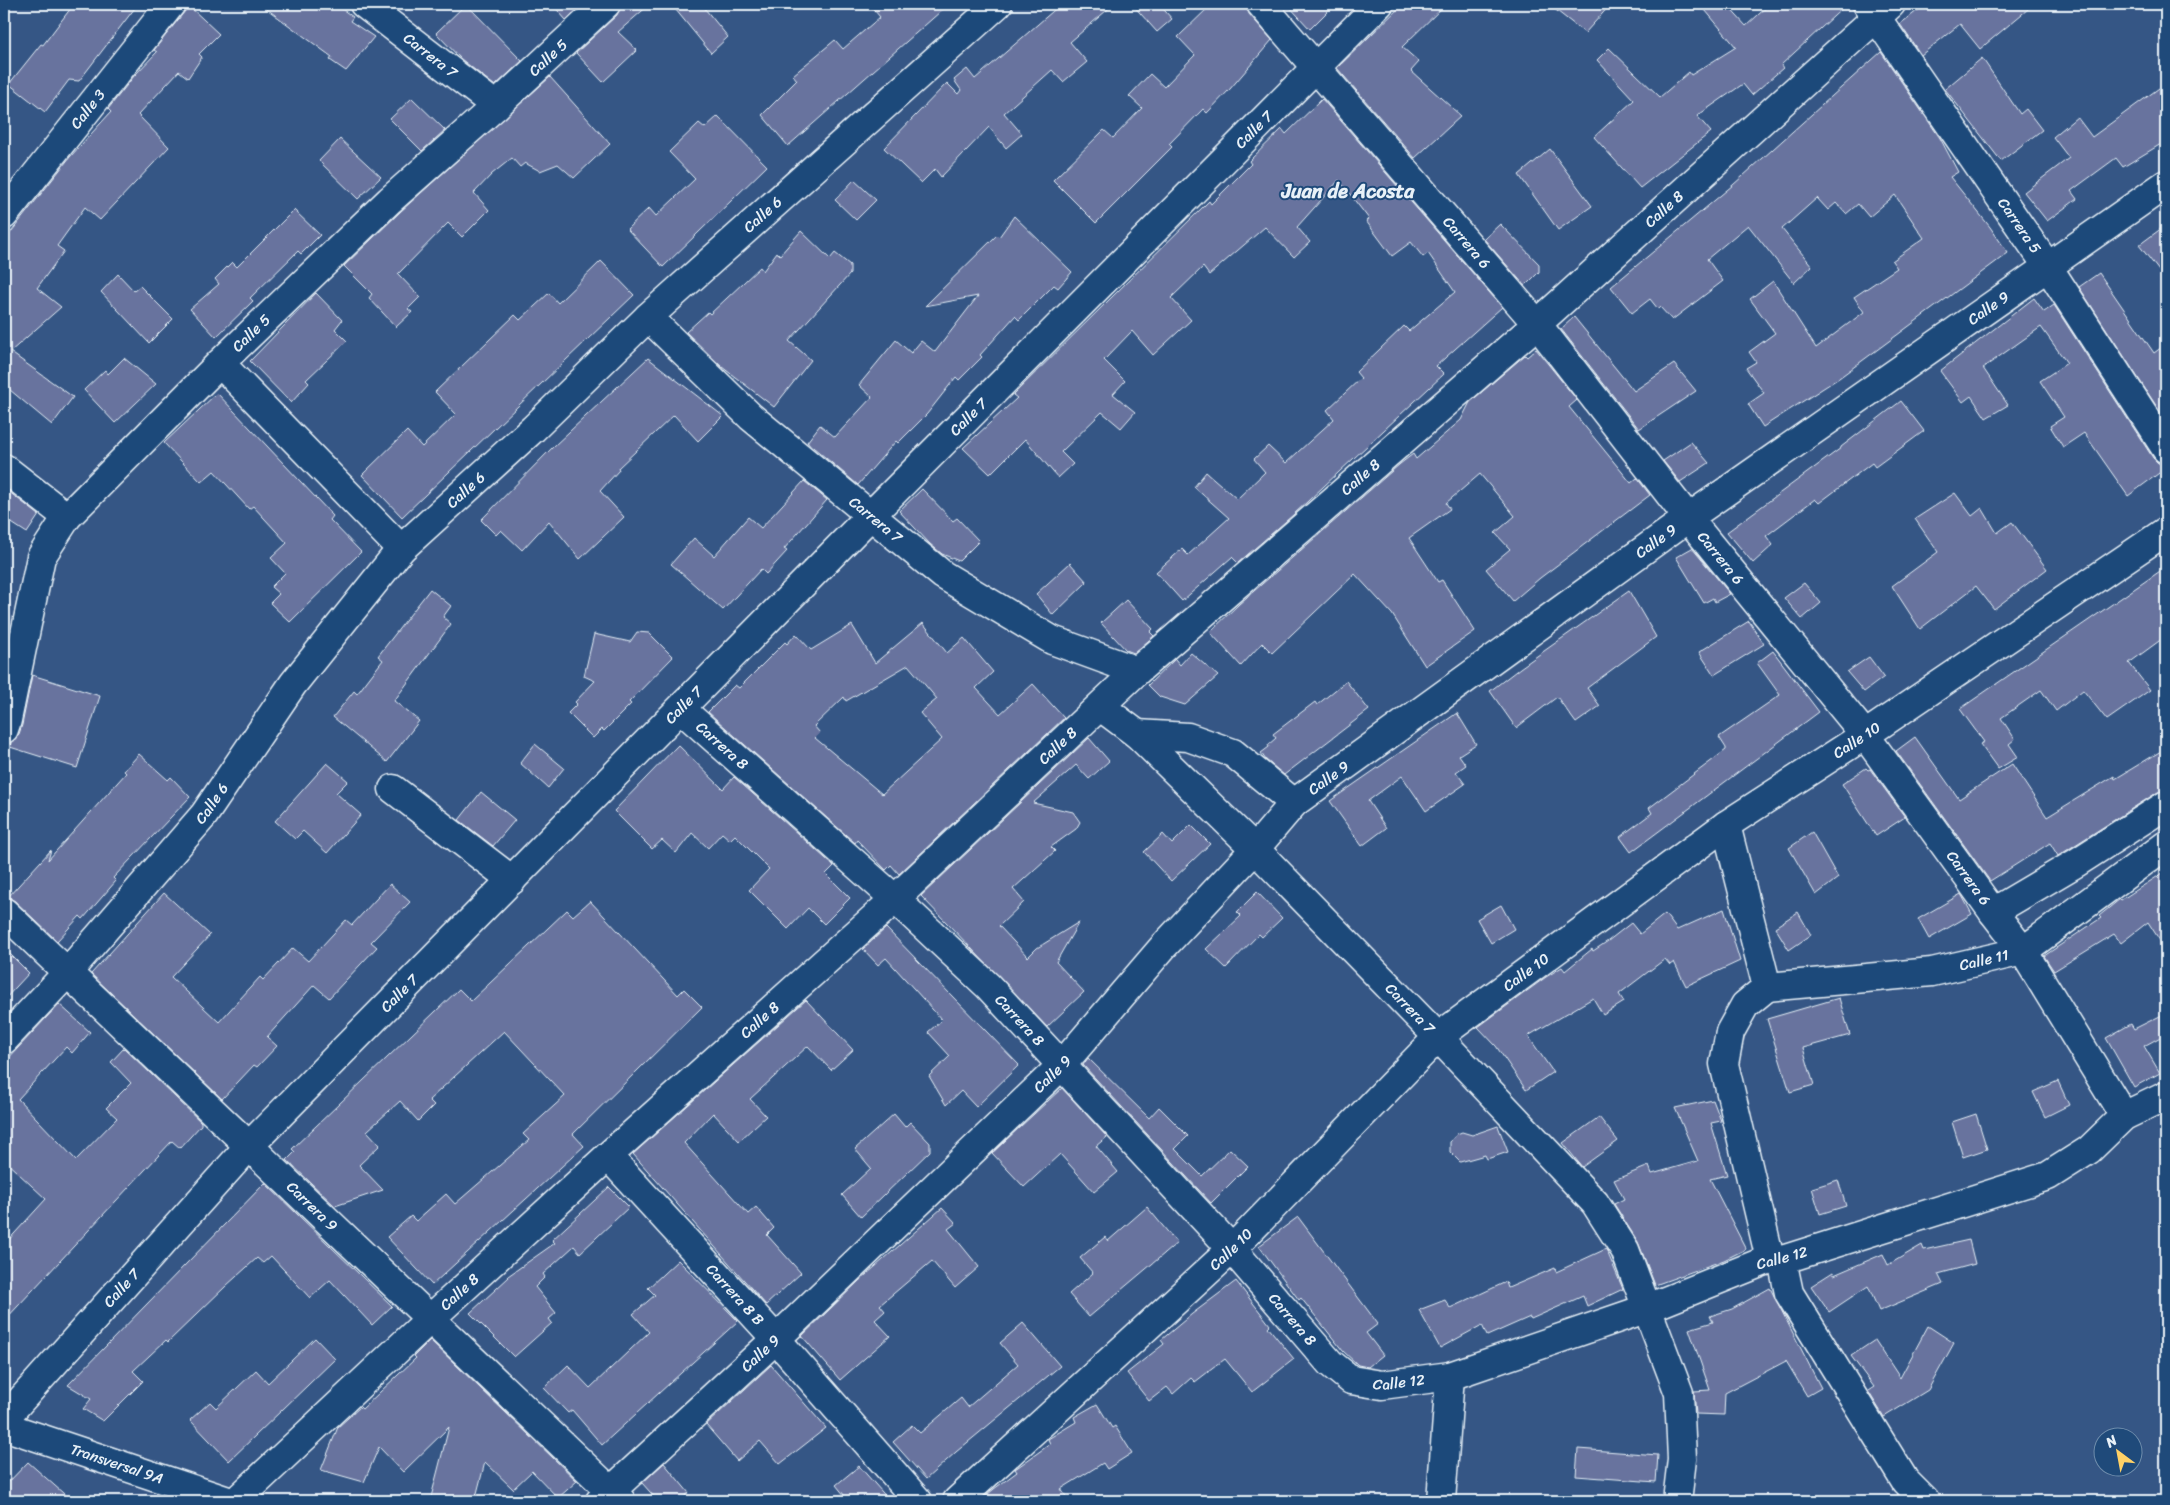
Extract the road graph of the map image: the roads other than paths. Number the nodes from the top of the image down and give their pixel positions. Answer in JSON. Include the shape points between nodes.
{"nodes":[{"id":1,"x":171,"y":4,"type":"edge"},
{"id":2,"x":364,"y":4,"type":"edge"},
{"id":3,"x":606,"y":4,"type":"edge"},
{"id":4,"x":998,"y":4,"type":"edge"},
{"id":5,"x":1261,"y":4,"type":"edge"},
{"id":6,"x":1379,"y":4,"type":"edge"},
{"id":7,"x":1878,"y":8,"type":"edge"},
{"id":8,"x":1315,"y":68,"type":"junction"},
{"id":9,"x":496,"y":106,"type":"junction"},
{"id":10,"x":2166,"y":184,"type":"edge"},
{"id":11,"x":4,"y":215,"type":"edge"},
{"id":12,"x":2048,"y":267,"type":"junction"},
{"id":13,"x":648,"y":317,"type":"junction"},
{"id":14,"x":1537,"y":324,"type":"junction"},
{"id":15,"x":220,"y":363,"type":"junction"},
{"id":16,"x":2166,"y":449,"type":"edge"},
{"id":17,"x":4,"y":468,"type":"edge"},
{"id":18,"x":870,"y":516,"type":"junction"},
{"id":19,"x":68,"y":517,"type":"junction"},
{"id":20,"x":1688,"y":518,"type":"junction"},
{"id":21,"x":2166,"y":531,"type":"edge"},
{"id":22,"x":401,"y":550,"type":"junction"},
{"id":23,"x":1137,"y":671,"type":"junction"},
{"id":24,"x":1101,"y":706,"type":"junction"},
{"id":25,"x":681,"y":709,"type":"junction"},
{"id":26,"x":4,"y":728,"type":"edge"},
{"id":27,"x":1137,"y":734,"type":"junction"},
{"id":28,"x":1865,"y":735,"type":"junction"},
{"id":29,"x":393,"y":789,"type":"dead end"},
{"id":30,"x":1294,"y":803,"type":"junction"},
{"id":31,"x":2166,"y":805,"type":"edge"},
{"id":32,"x":1726,"y":824,"type":"junction"},
{"id":33,"x":2166,"y":845,"type":"edge"},
{"id":34,"x":1255,"y":850,"type":"junction"},
{"id":35,"x":512,"y":880,"type":"junction"},
{"id":36,"x":895,"y":899,"type":"junction"},
{"id":37,"x":4,"y":912,"type":"edge"},
{"id":38,"x":1993,"y":912,"type":"junction"},
{"id":39,"x":2023,"y":951,"type":"junction"},
{"id":40,"x":68,"y":973,"type":"junction"},
{"id":41,"x":1767,"y":987,"type":"junction"},
{"id":42,"x":1438,"y":1037,"type":"junction"},
{"id":43,"x":4,"y":1040,"type":"edge"},
{"id":44,"x":1060,"y":1066,"type":"junction"},
{"id":45,"x":2166,"y":1096,"type":"edge"},
{"id":46,"x":2124,"y":1116,"type":"junction"},
{"id":47,"x":249,"y":1146,"type":"junction"},
{"id":48,"x":608,"y":1156,"type":"junction"},
{"id":49,"x":1232,"y":1249,"type":"junction"},
{"id":50,"x":1776,"y":1259,"type":"junction"},
{"id":51,"x":1648,"y":1308,"type":"junction"},
{"id":52,"x":430,"y":1319,"type":"junction"},
{"id":53,"x":776,"y":1339,"type":"junction"},
{"id":54,"x":1450,"y":1376,"type":"junction"},
{"id":55,"x":1351,"y":1380,"type":"joint"},
{"id":56,"x":4,"y":1419,"type":"edge"},
{"id":57,"x":4,"y":1426,"type":"edge"},
{"id":58,"x":611,"y":1498,"type":"edge"},
{"id":59,"x":228,"y":1501,"type":"edge"},
{"id":60,"x":236,"y":1501,"type":"edge"},
{"id":61,"x":918,"y":1501,"type":"edge"},
{"id":62,"x":957,"y":1501,"type":"edge"},
{"id":63,"x":1441,"y":1501,"type":"edge"},
{"id":64,"x":1677,"y":1501,"type":"edge"},
{"id":65,"x":1925,"y":1501,"type":"edge"}],
"edges":[{"from":1,"to":11,"type":"street","name":"Calle 3"},
{"from":2,"to":9,"type":"street","name":"Carrera 7"},
{"from":3,"to":9,"type":"street","name":"Calle 5"},
{"from":4,"to":13,"type":"street","name":"Calle 6"},
{"from":5,"to":8,"type":"street","name":"Carrera 6"},
{"from":6,"to":8,"type":"street","name":"Calle 7"},
{"from":7,"to":12,"type":"street","name":"Carrera 5"},
{"from":7,"to":14,"type":"street","name":"Calle 8"},
{"from":8,"to":14,"type":"street","name":"Carrera 6"},
{"from":8,"to":18,"type":"street","name":"Calle 7"},
{"from":9,"to":15,"type":"street","name":"Calle 5","via":[[390,200]]},
{"from":10,"to":12,"type":"street","name":"Calle 9"},
{"from":12,"to":16,"type":"street","name":"Carrera 5"},
{"from":12,"to":20,"type":"street","name":"Calle 9"},
{"from":13,"to":18,"type":"street","name":"Carrera 7","via":[[750,417]]},
{"from":13,"to":22,"type":"street","name":"Calle 6","via":[[533,429]]},
{"from":14,"to":20,"type":"street","name":"Carrera 6"},
{"from":14,"to":23,"type":"street","name":"Calle 8"},
{"from":15,"to":19,"type":"street","name":"Calle 5"},
{"from":15,"to":22,"type":"street"},
{"from":17,"to":19,"type":"street"},
{"from":18,"to":23,"type":"street","name":"Carrera 7","via":[[943,575],[1052,640]]},
{"from":18,"to":25,"type":"street","name":"Calle 7"},
{"from":19,"to":26,"type":"street","name":"Calle 5","via":[[42,557]]},
{"from":20,"to":28,"type":"street","name":"Carrera 6"},
{"from":20,"to":30,"type":"street","name":"Calle 9"},
{"from":21,"to":28,"type":"street","name":"Calle 10"},
{"from":22,"to":40,"type":"street","name":"Calle 6","via":[[293,684],[204,815]]},
{"from":23,"to":24,"type":"street","name":"Calle 8"},
{"from":24,"to":27,"type":"street","name":"Carrera 7"},
{"from":24,"to":36,"type":"street","name":"Calle 8"},
{"from":25,"to":35,"type":"street","name":"Calle 7"},
{"from":25,"to":36,"type":"street","name":"Carrera 8"},
{"from":27,"to":30,"type":"street","via":[[1188,738],[1233,753]]},
{"from":27,"to":34,"type":"street","name":"Carrera 7"},
{"from":28,"to":32,"type":"street","name":"Calle 10"},
{"from":28,"to":38,"type":"street","name":"Carrera 6"},
{"from":29,"to":35,"type":"street"},
{"from":30,"to":34,"type":"street","name":"Calle 9"},
{"from":31,"to":38,"type":"street"},
{"from":32,"to":41,"type":"street"},
{"from":32,"to":42,"type":"street","name":"Calle 10"},
{"from":33,"to":39,"type":"street","name":"Calle 11"},
{"from":34,"to":42,"type":"street","name":"Carrera 7"},
{"from":34,"to":44,"type":"street","name":"Calle 9","via":[[1163,947]]},
{"from":35,"to":47,"type":"street","name":"Calle 7"},
{"from":36,"to":44,"type":"street","name":"Carrera 8","via":[[988,986]]},
{"from":36,"to":48,"type":"street","name":"Calle 8"},
{"from":37,"to":40,"type":"street","name":"Carrera 9"},
{"from":38,"to":39,"type":"street","name":"Carrera 6"},
{"from":39,"to":41,"type":"street","name":"Calle 11","via":[[1932,972]]},
{"from":39,"to":46,"type":"street","name":"Carrera 6"},
{"from":40,"to":43,"type":"street","name":"Calle 6"},
{"from":40,"to":47,"type":"street","name":"Carrera 9"},
{"from":41,"to":50,"type":"street","via":[[1745,1005],[1730,1032],[1724,1064]]},
{"from":42,"to":49,"type":"street","name":"Calle 10"},
{"from":42,"to":51,"type":"street","name":"Carrera 7","via":[[1595,1204],[1625,1250]]},
{"from":44,"to":49,"type":"street","name":"Carrera 8"},
{"from":44,"to":53,"type":"street","name":"Calle 9"},
{"from":45,"to":46,"type":"street","name":"Calle 12"},
{"from":46,"to":50,"type":"street","name":"Calle 12","via":[[2089,1150],[2048,1176]]},
{"from":47,"to":52,"type":"street","name":"Carrera 9"},
{"from":47,"to":56,"type":"street","name":"Calle 7"},
{"from":48,"to":52,"type":"street","name":"Calle 8"},
{"from":48,"to":53,"type":"street","name":"Carrera 8 B"},
{"from":49,"to":55,"type":"street","name":"Carrera 8","via":[[1330,1363]]},
{"from":49,"to":62,"type":"street","name":"Calle 10"},
{"from":50,"to":51,"type":"street","name":"Calle 12"},
{"from":50,"to":65,"type":"street","via":[[1789,1294],[1905,1481]]},
{"from":51,"to":54,"type":"street","name":"Calle 12"},
{"from":51,"to":64,"type":"street","name":"Carrera 7","via":[[1679,1393],[1682,1459]]},
{"from":52,"to":58,"type":"street","name":"Carrera 9"},
{"from":52,"to":60,"type":"street","name":"Calle 8"},
{"from":53,"to":58,"type":"street","name":"Calle 9"},
{"from":53,"to":61,"type":"street","name":"Carrera 8 B"},
{"from":54,"to":55,"type":"street","name":"Calle 12","via":[[1382,1385]]},
{"from":54,"to":63,"type":"street"},
{"from":57,"to":59,"type":"street","name":"Transversal 9A"}]}
